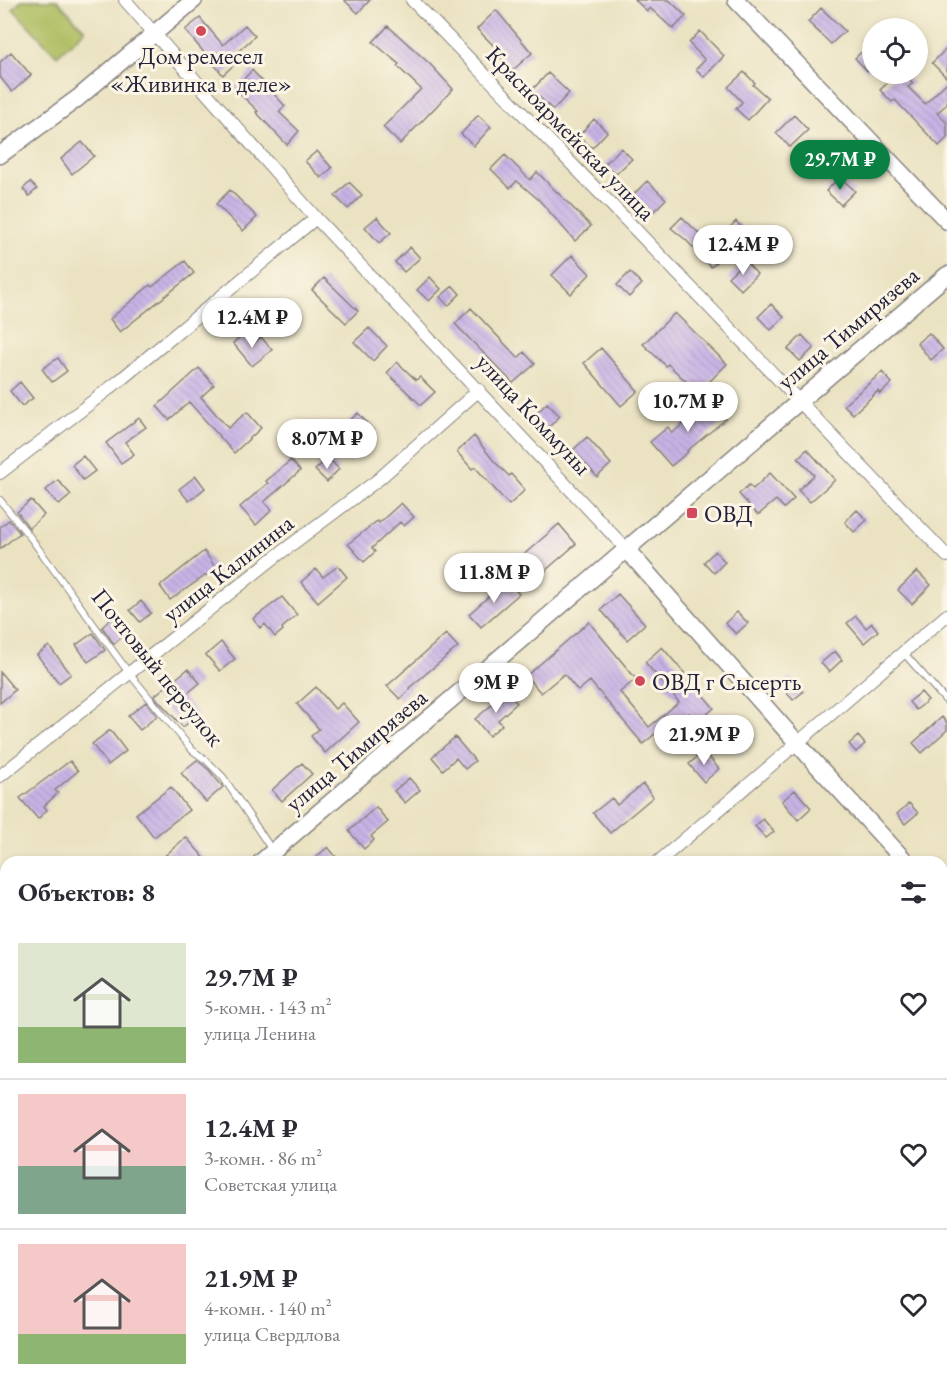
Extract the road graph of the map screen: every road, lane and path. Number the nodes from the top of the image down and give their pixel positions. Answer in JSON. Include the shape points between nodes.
{"nodes":[{"id":1,"x":125,"y":0,"type":"edge"},
{"id":2,"x":194,"y":0,"type":"edge"},
{"id":3,"x":412,"y":0,"type":"edge"},
{"id":4,"x":736,"y":0,"type":"edge"},
{"id":5,"x":154,"y":33,"type":"junction"},
{"id":6,"x":0,"y":155,"type":"edge"},
{"id":7,"x":316,"y":218,"type":"junction"},
{"id":8,"x":947,"y":220,"type":"edge"},
{"id":9,"x":947,"y":275,"type":"edge"},
{"id":10,"x":479,"y":390,"type":"junction"},
{"id":11,"x":799,"y":401,"type":"junction"},
{"id":12,"x":0,"y":473,"type":"edge"},
{"id":13,"x":0,"y":500,"type":"edge"},
{"id":14,"x":627,"y":550,"type":"junction"},
{"id":15,"x":947,"y":556,"type":"edge"},
{"id":16,"x":947,"y":615,"type":"edge"},
{"id":17,"x":903,"y":652,"type":"junction"},
{"id":18,"x":129,"y":673,"type":"junction"},
{"id":19,"x":947,"y":702,"type":"edge"},
{"id":20,"x":797,"y":743,"type":"junction"},
{"id":21,"x":0,"y":776,"type":"edge"},
{"id":22,"x":270,"y":856,"type":"edge"},
{"id":23,"x":274,"y":856,"type":"edge"},
{"id":24,"x":665,"y":856,"type":"edge"},
{"id":25,"x":901,"y":856,"type":"edge"}],
"edges":[{"from":1,"to":5,"type":"street","name":"улица Коммуны"},
{"from":2,"to":5,"type":"street"},
{"from":3,"to":11,"type":"street","name":"Красноармейская улица"},
{"from":4,"to":8,"type":"street"},
{"from":5,"to":6,"type":"street","via":[[78,98]]},
{"from":5,"to":7,"type":"street","name":"улица Коммуны"},
{"from":7,"to":10,"type":"street","name":"улица Коммуны"},
{"from":7,"to":12,"type":"street","via":[[119,381]]},
{"from":9,"to":11,"type":"street","name":"улица Тимирязева"},
{"from":10,"to":14,"type":"street","name":"улица Коммуны"},
{"from":10,"to":18,"type":"street","name":"улица Калинина","via":[[379,479]]},
{"from":11,"to":14,"type":"street","name":"улица Тимирязева"},
{"from":11,"to":15,"type":"street","name":"Красноармейская улица"},
{"from":13,"to":18,"type":"lane","name":"Почтовый переулок"},
{"from":14,"to":20,"type":"street","name":"улица Коммуны"},
{"from":14,"to":23,"type":"street","name":"улица Тимирязева"},
{"from":16,"to":17,"type":"street"},
{"from":17,"to":19,"type":"lane"},
{"from":17,"to":20,"type":"street"},
{"from":18,"to":21,"type":"street","name":"улица Калинина"},
{"from":18,"to":22,"type":"lane","name":"Почтовый переулок","via":[[192,750],[223,777],[248,812]]},
{"from":20,"to":24,"type":"street"},
{"from":20,"to":25,"type":"street","name":"улица Коммуны"}]}
